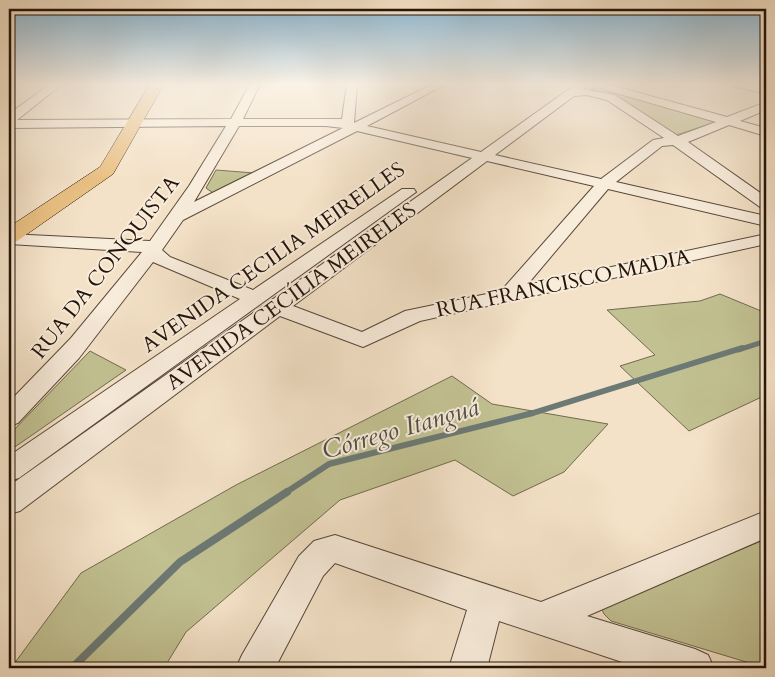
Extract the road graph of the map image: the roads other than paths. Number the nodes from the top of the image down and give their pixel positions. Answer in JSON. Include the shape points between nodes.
{"nodes":[{"id":1,"x":139,"y":116,"type":"edge"},
{"id":2,"x":239,"y":116,"type":"edge"},
{"id":3,"x":352,"y":116,"type":"edge"},
{"id":4,"x":374,"y":116,"type":"edge"},
{"id":5,"x":532,"y":116,"type":"edge"},
{"id":6,"x":639,"y":116,"type":"edge"},
{"id":7,"x":710,"y":116,"type":"edge"},
{"id":8,"x":742,"y":116,"type":"edge"},
{"id":9,"x":728,"y":121,"type":"junction"},
{"id":10,"x":236,"y":122,"type":"junction"},
{"id":11,"x":135,"y":123,"type":"junction"},
{"id":12,"x":9,"y":124,"type":"edge"},
{"id":13,"x":352,"y":126,"type":"junction"},
{"id":14,"x":766,"y":132,"type":"edge"},
{"id":15,"x":676,"y":140,"type":"junction"},
{"id":16,"x":474,"y":154,"type":"junction"},
{"id":17,"x":604,"y":184,"type":"junction"},
{"id":18,"x":227,"y":191,"type":"junction"},
{"id":19,"x":192,"y":196,"type":"junction"},
{"id":20,"x":766,"y":204,"type":"edge"},
{"id":21,"x":178,"y":216,"type":"junction"},
{"id":22,"x":766,"y":221,"type":"edge"},
{"id":23,"x":9,"y":236,"type":"edge"},
{"id":24,"x":766,"y":239,"type":"edge"},
{"id":25,"x":9,"y":240,"type":"edge"},
{"id":26,"x":150,"y":252,"type":"junction"},
{"id":27,"x":508,"y":294,"type":"junction"},
{"id":28,"x":255,"y":298,"type":"junction"},
{"id":29,"x":276,"y":307,"type":"junction"},
{"id":30,"x":9,"y":417,"type":"edge"},
{"id":31,"x":9,"y":470,"type":"edge"},
{"id":32,"x":9,"y":502,"type":"edge"},
{"id":33,"x":766,"y":524,"type":"edge"},
{"id":34,"x":487,"y":601,"type":"junction"},
{"id":35,"x":543,"y":618,"type":"junction"},
{"id":36,"x":255,"y":668,"type":"edge"},
{"id":37,"x":468,"y":668,"type":"edge"},
{"id":38,"x":695,"y":668,"type":"edge"}],
"edges":[{"from":1,"to":11,"type":"main road"},
{"from":2,"to":10,"type":"street","name":"RUA DA CONQUISTA"},
{"from":3,"to":13,"type":"street"},
{"from":4,"to":13,"type":"street"},
{"from":5,"to":16,"type":"street","name":"AVENIDA CECÍLIA MEIRELES"},
{"from":6,"to":15,"type":"street"},
{"from":7,"to":9,"type":"street"},
{"from":8,"to":9,"type":"street"},
{"from":9,"to":14,"type":"street"},
{"from":9,"to":15,"type":"street"},
{"from":10,"to":11,"type":"street"},
{"from":10,"to":13,"type":"street","via":[[326,122]]},
{"from":10,"to":19,"type":"street","name":"RUA DA CONQUISTA"},
{"from":11,"to":12,"type":"street"},
{"from":11,"to":23,"type":"main road","via":[[107,170]]},
{"from":13,"to":16,"type":"street"},
{"from":13,"to":18,"type":"street"},
{"from":15,"to":17,"type":"street","via":[[658,143]]},
{"from":15,"to":20,"type":"street"},
{"from":16,"to":17,"type":"street"},
{"from":16,"to":28,"type":"street","name":"AVENIDA CECILIA MEIRELLES"},
{"from":16,"to":29,"type":"street","name":"AVENIDA CECÍLIA MEIRELES"},
{"from":17,"to":22,"type":"street"},
{"from":17,"to":27,"type":"street"},
{"from":18,"to":19,"type":"street"},
{"from":18,"to":21,"type":"street"},
{"from":19,"to":21,"type":"street","name":"RUA DA CONQUISTA"},
{"from":21,"to":26,"type":"street","name":"RUA DA CONQUISTA"},
{"from":24,"to":27,"type":"street","name":"RUA FRANCISCO MADIA"},
{"from":25,"to":26,"type":"street","via":[[145,246]]},
{"from":26,"to":28,"type":"street","via":[[163,261]]},
{"from":26,"to":30,"type":"street","name":"RUA DA CONQUISTA","via":[[79,344]]},
{"from":27,"to":29,"type":"street","name":"RUA FRANCISCO MADIA","via":[[413,316],[363,340]]},
{"from":28,"to":31,"type":"street","name":"AVENIDA CECILIA MEIRELLES"},
{"from":29,"to":32,"type":"street","name":"AVENIDA CECÍLIA MEIRELES"},
{"from":33,"to":35,"type":"street"},
{"from":34,"to":35,"type":"street"},
{"from":34,"to":36,"type":"street","via":[[335,549],[325,551],[311,566]]},
{"from":34,"to":37,"type":"street"},
{"from":35,"to":38,"type":"street"}]}
